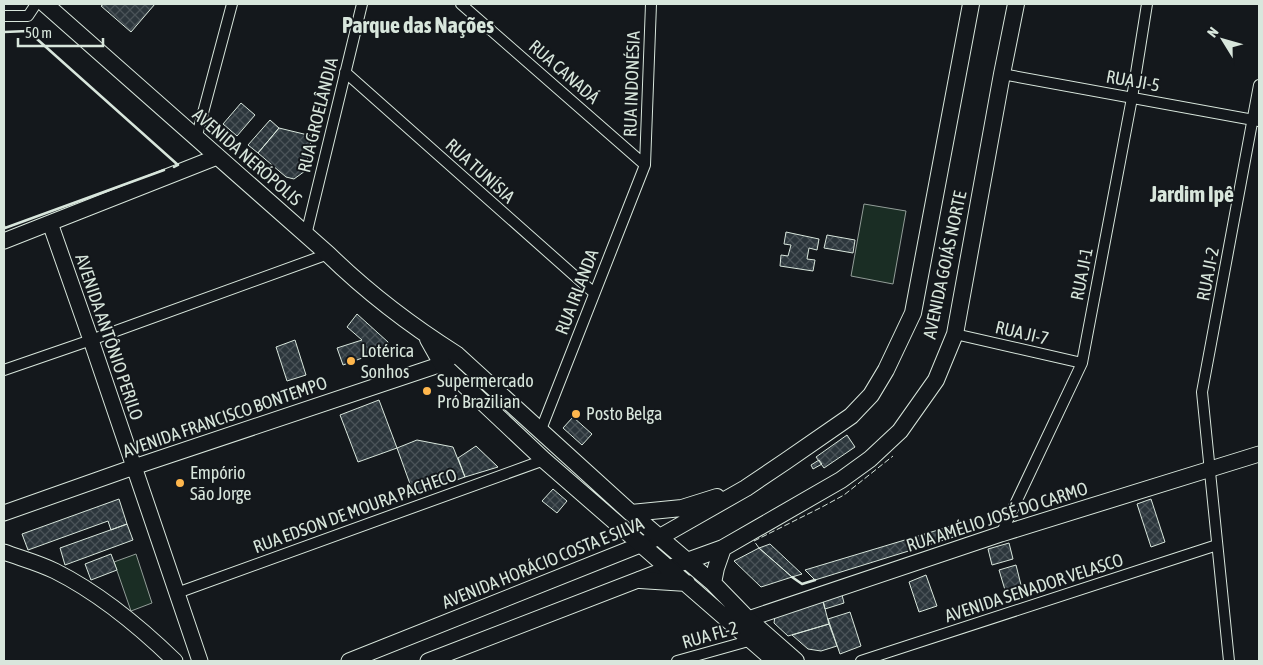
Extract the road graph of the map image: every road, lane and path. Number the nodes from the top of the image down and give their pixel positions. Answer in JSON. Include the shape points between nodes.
{"nodes":[{"id":1,"x":36,"y":4,"type":"edge"},
{"id":2,"x":45,"y":4,"type":"edge"},
{"id":3,"x":232,"y":4,"type":"edge"},
{"id":4,"x":362,"y":4,"type":"edge"},
{"id":5,"x":461,"y":4,"type":"edge"},
{"id":6,"x":651,"y":4,"type":"edge"},
{"id":7,"x":971,"y":4,"type":"edge"},
{"id":8,"x":1016,"y":4,"type":"edge"},
{"id":9,"x":1147,"y":4,"type":"edge"},
{"id":10,"x":4,"y":16,"type":"edge"},
{"id":11,"x":345,"y":72,"type":"junction"},
{"id":12,"x":1002,"y":74,"type":"junction"},
{"id":13,"x":1259,"y":85,"type":"edge"},
{"id":14,"x":1132,"y":98,"type":"junction"},
{"id":15,"x":1256,"y":120,"type":"edge"},
{"id":16,"x":196,"y":139,"type":"junction"},
{"id":17,"x":217,"y":157,"type":"junction"},
{"id":18,"x":645,"y":165,"type":"junction"},
{"id":19,"x":50,"y":223,"type":"junction"},
{"id":20,"x":306,"y":235,"type":"junction"},
{"id":21,"x":4,"y":240,"type":"edge"},
{"id":22,"x":328,"y":254,"type":"junction"},
{"id":23,"x":594,"y":293,"type":"junction"},
{"id":24,"x":955,"y":334,"type":"junction"},
{"id":25,"x":92,"y":340,"type":"junction"},
{"id":26,"x":449,"y":359,"type":"junction"},
{"id":27,"x":1082,"y":363,"type":"junction"},
{"id":28,"x":4,"y":370,"type":"edge"},
{"id":29,"x":540,"y":432,"type":"junction"},
{"id":30,"x":1259,"y":454,"type":"edge"},
{"id":31,"x":544,"y":460,"type":"junction"},
{"id":32,"x":134,"y":468,"type":"junction"},
{"id":33,"x":1209,"y":469,"type":"junction"},
{"id":34,"x":746,"y":488,"type":"junction"},
{"id":35,"x":4,"y":513,"type":"edge"},
{"id":36,"x":631,"y":513,"type":"junction"},
{"id":37,"x":1001,"y":534,"type":"junction"},
{"id":38,"x":660,"y":537,"type":"junction"},
{"id":39,"x":1217,"y":545,"type":"junction"},
{"id":40,"x":642,"y":546,"type":"junction"},
{"id":41,"x":723,"y":548,"type":"junction"},
{"id":42,"x":4,"y":552,"type":"edge"},
{"id":43,"x":687,"y":562,"type":"junction"},
{"id":44,"x":668,"y":569,"type":"junction"},
{"id":45,"x":640,"y":580,"type":"junction"},
{"id":46,"x":687,"y":583,"type":"junction"},
{"id":47,"x":713,"y":583,"type":"junction"},
{"id":48,"x":177,"y":593,"type":"junction"},
{"id":49,"x":748,"y":619,"type":"junction"},
{"id":50,"x":752,"y":640,"type":"junction"},
{"id":51,"x":175,"y":661,"type":"edge"},
{"id":52,"x":200,"y":661,"type":"edge"},
{"id":53,"x":349,"y":661,"type":"edge"},
{"id":54,"x":428,"y":661,"type":"edge"},
{"id":55,"x":678,"y":661,"type":"edge"},
{"id":56,"x":775,"y":661,"type":"edge"},
{"id":57,"x":796,"y":661,"type":"edge"},
{"id":58,"x":861,"y":661,"type":"edge"},
{"id":59,"x":1229,"y":661,"type":"edge"}],
"edges":[{"from":1,"to":10,"type":"street","via":[[28,16]]},
{"from":2,"to":16,"type":"main road","name":"AVENIDA NERÓPOLIS"},
{"from":3,"to":16,"type":"street"},
{"from":4,"to":11,"type":"street","name":"RUA GROELÂNDIA"},
{"from":5,"to":18,"type":"street","name":"RUA CANADÁ"},
{"from":6,"to":18,"type":"street","name":"RUA INDONÉSIA"},
{"from":7,"to":34,"type":"main road","name":"AVENIDA GOIÁS NORTE","via":[[913,314],[886,370],[858,409]]},
{"from":8,"to":12,"type":"main road","name":"AVENIDA GOIÁS NORTE"},
{"from":9,"to":14,"type":"street","name":"RUA JI-1"},
{"from":11,"to":20,"type":"street","name":"RUA GROELÂNDIA"},
{"from":11,"to":23,"type":"street","name":"RUA TUNÍSIA"},
{"from":12,"to":14,"type":"street","name":"RUA JI-5"},
{"from":12,"to":24,"type":"main road","name":"AVENIDA GOIÁS NORTE"},
{"from":13,"to":15,"type":"street","name":"RUA JI-2"},
{"from":14,"to":15,"type":"street","name":"RUA JI-5"},
{"from":14,"to":27,"type":"street","name":"RUA JI-1"},
{"from":15,"to":33,"type":"street","name":"RUA JI-2","via":[[1202,392]]},
{"from":16,"to":17,"type":"main road","name":"AVENIDA NERÓPOLIS"},
{"from":17,"to":19,"type":"street"},
{"from":17,"to":20,"type":"main road","name":"AVENIDA NERÓPOLIS"},
{"from":18,"to":23,"type":"street","name":"RUA IRLANDA"},
{"from":19,"to":21,"type":"street"},
{"from":19,"to":25,"type":"street","name":"AVENIDA ANTÔNIO PERILO"},
{"from":20,"to":22,"type":"main road","name":"AVENIDA NERÓPOLIS"},
{"from":22,"to":25,"type":"street"},
{"from":22,"to":26,"type":"main road","name":"AVENIDA NERÓPOLIS","via":[[357,282],[427,336]]},
{"from":23,"to":29,"type":"street","name":"RUA IRLANDA"},
{"from":24,"to":27,"type":"street","name":"RUA JI-7"},
{"from":24,"to":41,"type":"main road","name":"AVENIDA GOIÁS NORTE","via":[[927,394],[900,431],[870,459],[841,480]]},
{"from":25,"to":28,"type":"street"},
{"from":25,"to":32,"type":"street","name":"AVENIDA ANTÔNIO PERILO"},
{"from":26,"to":29,"type":"main road","name":"AVENIDA NERÓPOLIS"},
{"from":26,"to":31,"type":"main road","name":"AVENIDA NERÓPOLIS"},
{"from":26,"to":32,"type":"street","name":"AVENIDA FRANCISCO BONTEMPO"},
{"from":27,"to":37,"type":"street","name":"RUA JI-1"},
{"from":29,"to":36,"type":"main road","name":"AVENIDA NERÓPOLIS"},
{"from":30,"to":33,"type":"street","name":"RUA AMÉLIO JOSÉ DO CARMO"},
{"from":31,"to":40,"type":"main road","name":"AVENIDA NERÓPOLIS"},
{"from":31,"to":48,"type":"street","name":"RUA EDSON DE MOURA PACHECO"},
{"from":32,"to":35,"type":"street","name":"AVENIDA FRANCISCO BONTEMPO"},
{"from":32,"to":48,"type":"street","name":"AVENIDA ANTÔNIO PERILO"},
{"from":33,"to":37,"type":"street","name":"RUA AMÉLIO JOSÉ DO CARMO"},
{"from":33,"to":39,"type":"street","name":"RUA JI-2"},
{"from":34,"to":36,"type":"main road","via":[[682,508]]},
{"from":34,"to":38,"type":"main road","name":"AVENIDA HORÁCIO COSTA E SILVA"},
{"from":36,"to":38,"type":"main road","name":"AVENIDA NERÓPOLIS"},
{"from":37,"to":49,"type":"street","name":"RUA AMÉLIO JOSÉ DO CARMO"},
{"from":38,"to":40,"type":"street","name":"AVENIDA HORÁCIO COSTA E SILVA"},
{"from":38,"to":43,"type":"main road","name":"AVENIDA NERÓPOLIS"},
{"from":39,"to":58,"type":"street","name":"AVENIDA SENADOR VELASCO"},
{"from":39,"to":59,"type":"street","name":"RUA JI-2"},
{"from":40,"to":44,"type":"main road","name":"AVENIDA NERÓPOLIS"},
{"from":40,"to":53,"type":"street","name":"AVENIDA HORÁCIO COSTA E SILVA"},
{"from":41,"to":43,"type":"main road"},
{"from":41,"to":47,"type":"main road"},
{"from":42,"to":51,"type":"street","via":[[53,570],[92,592]]},
{"from":43,"to":44,"type":"street"},
{"from":43,"to":47,"type":"main road","name":"AVENIDA NERÓPOLIS"},
{"from":44,"to":45,"type":"street"},
{"from":44,"to":46,"type":"main road","name":"AVENIDA NERÓPOLIS"},
{"from":45,"to":46,"type":"main road"},
{"from":45,"to":54,"type":"street"},
{"from":46,"to":50,"type":"main road","name":"AVENIDA NERÓPOLIS"},
{"from":47,"to":49,"type":"main road","name":"AVENIDA NERÓPOLIS"},
{"from":48,"to":52,"type":"street","name":"AVENIDA ANTÔNIO PERILO"},
{"from":49,"to":57,"type":"main road","name":"AVENIDA NERÓPOLIS"},
{"from":50,"to":55,"type":"street","name":"RUA FL-2"},
{"from":50,"to":56,"type":"main road","name":"AVENIDA NERÓPOLIS"}]}
